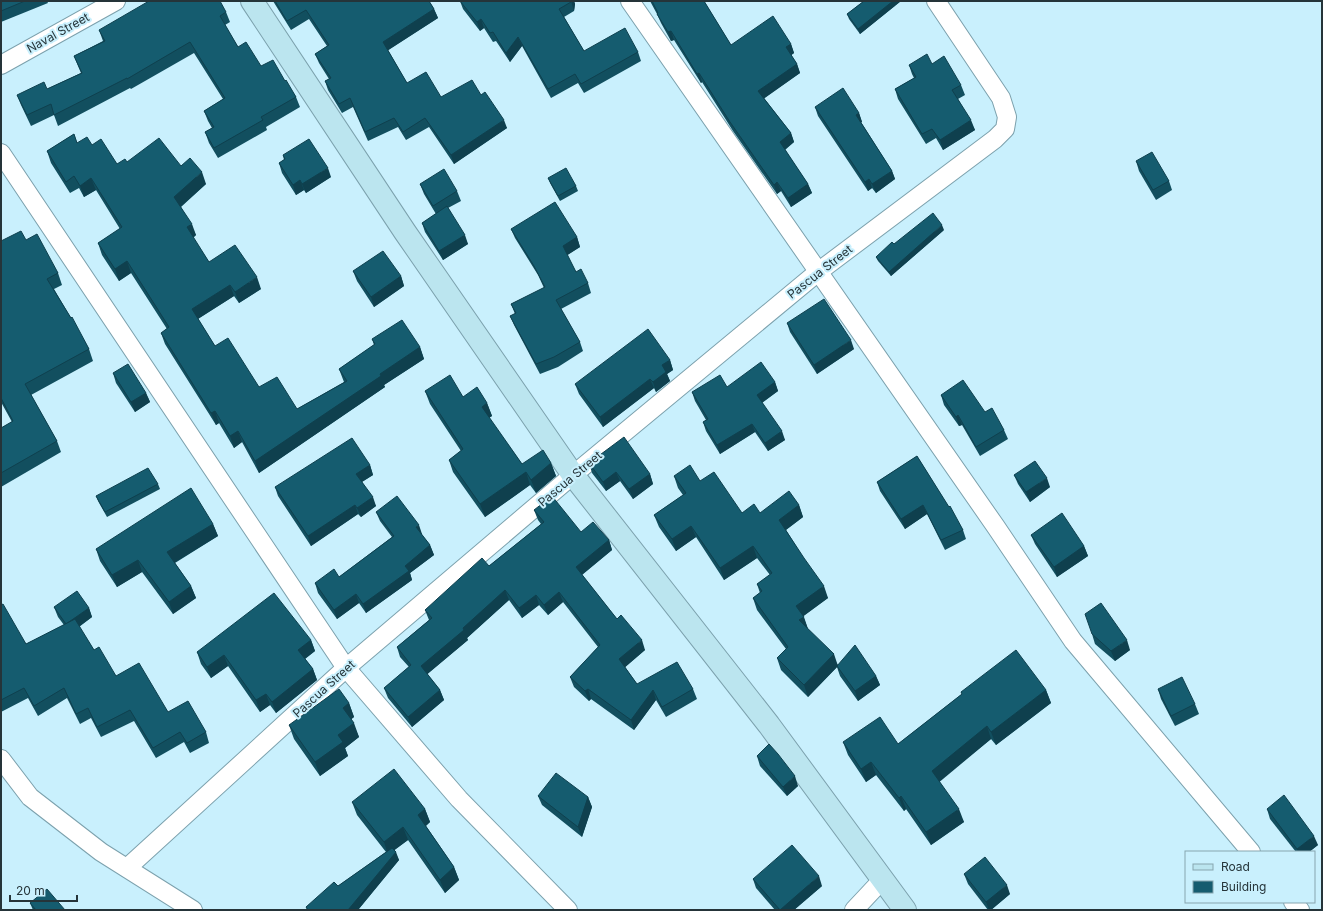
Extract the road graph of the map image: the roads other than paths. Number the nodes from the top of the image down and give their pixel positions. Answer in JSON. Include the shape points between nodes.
{"nodes":[{"id":1,"x":116,"y":1,"type":"edge"},
{"id":2,"x":252,"y":1,"type":"edge"},
{"id":3,"x":630,"y":1,"type":"edge"},
{"id":4,"x":936,"y":1,"type":"edge"},
{"id":5,"x":1,"y":65,"type":"edge"},
{"id":6,"x":1,"y":153,"type":"edge"},
{"id":7,"x":818,"y":272,"type":"junction"},
{"id":8,"x":574,"y":475,"type":"junction"},
{"id":9,"x":346,"y":668,"type":"junction"},
{"id":10,"x":1,"y":759,"type":"edge"},
{"id":11,"x":1250,"y":851,"type":"edge"},
{"id":12,"x":127,"y":868,"type":"junction"},
{"id":13,"x":883,"y":879,"type":"junction"},
{"id":14,"x":193,"y":910,"type":"edge"},
{"id":15,"x":568,"y":910,"type":"edge"},
{"id":16,"x":854,"y":910,"type":"edge"},
{"id":17,"x":905,"y":910,"type":"edge"}],
"edges":[{"from":1,"to":5,"type":"street","name":"Naval Street"},
{"from":2,"to":8,"type":"street","via":[[405,232]]},
{"from":3,"to":7,"type":"street"},
{"from":4,"to":7,"type":"street","name":"Pascua Street","via":[[1001,98],[1007,117],[1005,129]]},
{"from":6,"to":9,"type":"street"},
{"from":7,"to":8,"type":"street","name":"Pascua Street"},
{"from":7,"to":11,"type":"street","via":[[1074,641]]},
{"from":8,"to":9,"type":"street","name":"Pascua Street"},
{"from":8,"to":13,"type":"street","via":[[769,725]]},
{"from":9,"to":12,"type":"street","name":"Pascua Street"},
{"from":9,"to":15,"type":"street","via":[[459,799]]},
{"from":10,"to":12,"type":"street","via":[[30,797],[101,852]]},
{"from":12,"to":14,"type":"street"},
{"from":13,"to":16,"type":"street"},
{"from":13,"to":17,"type":"street"}]}
